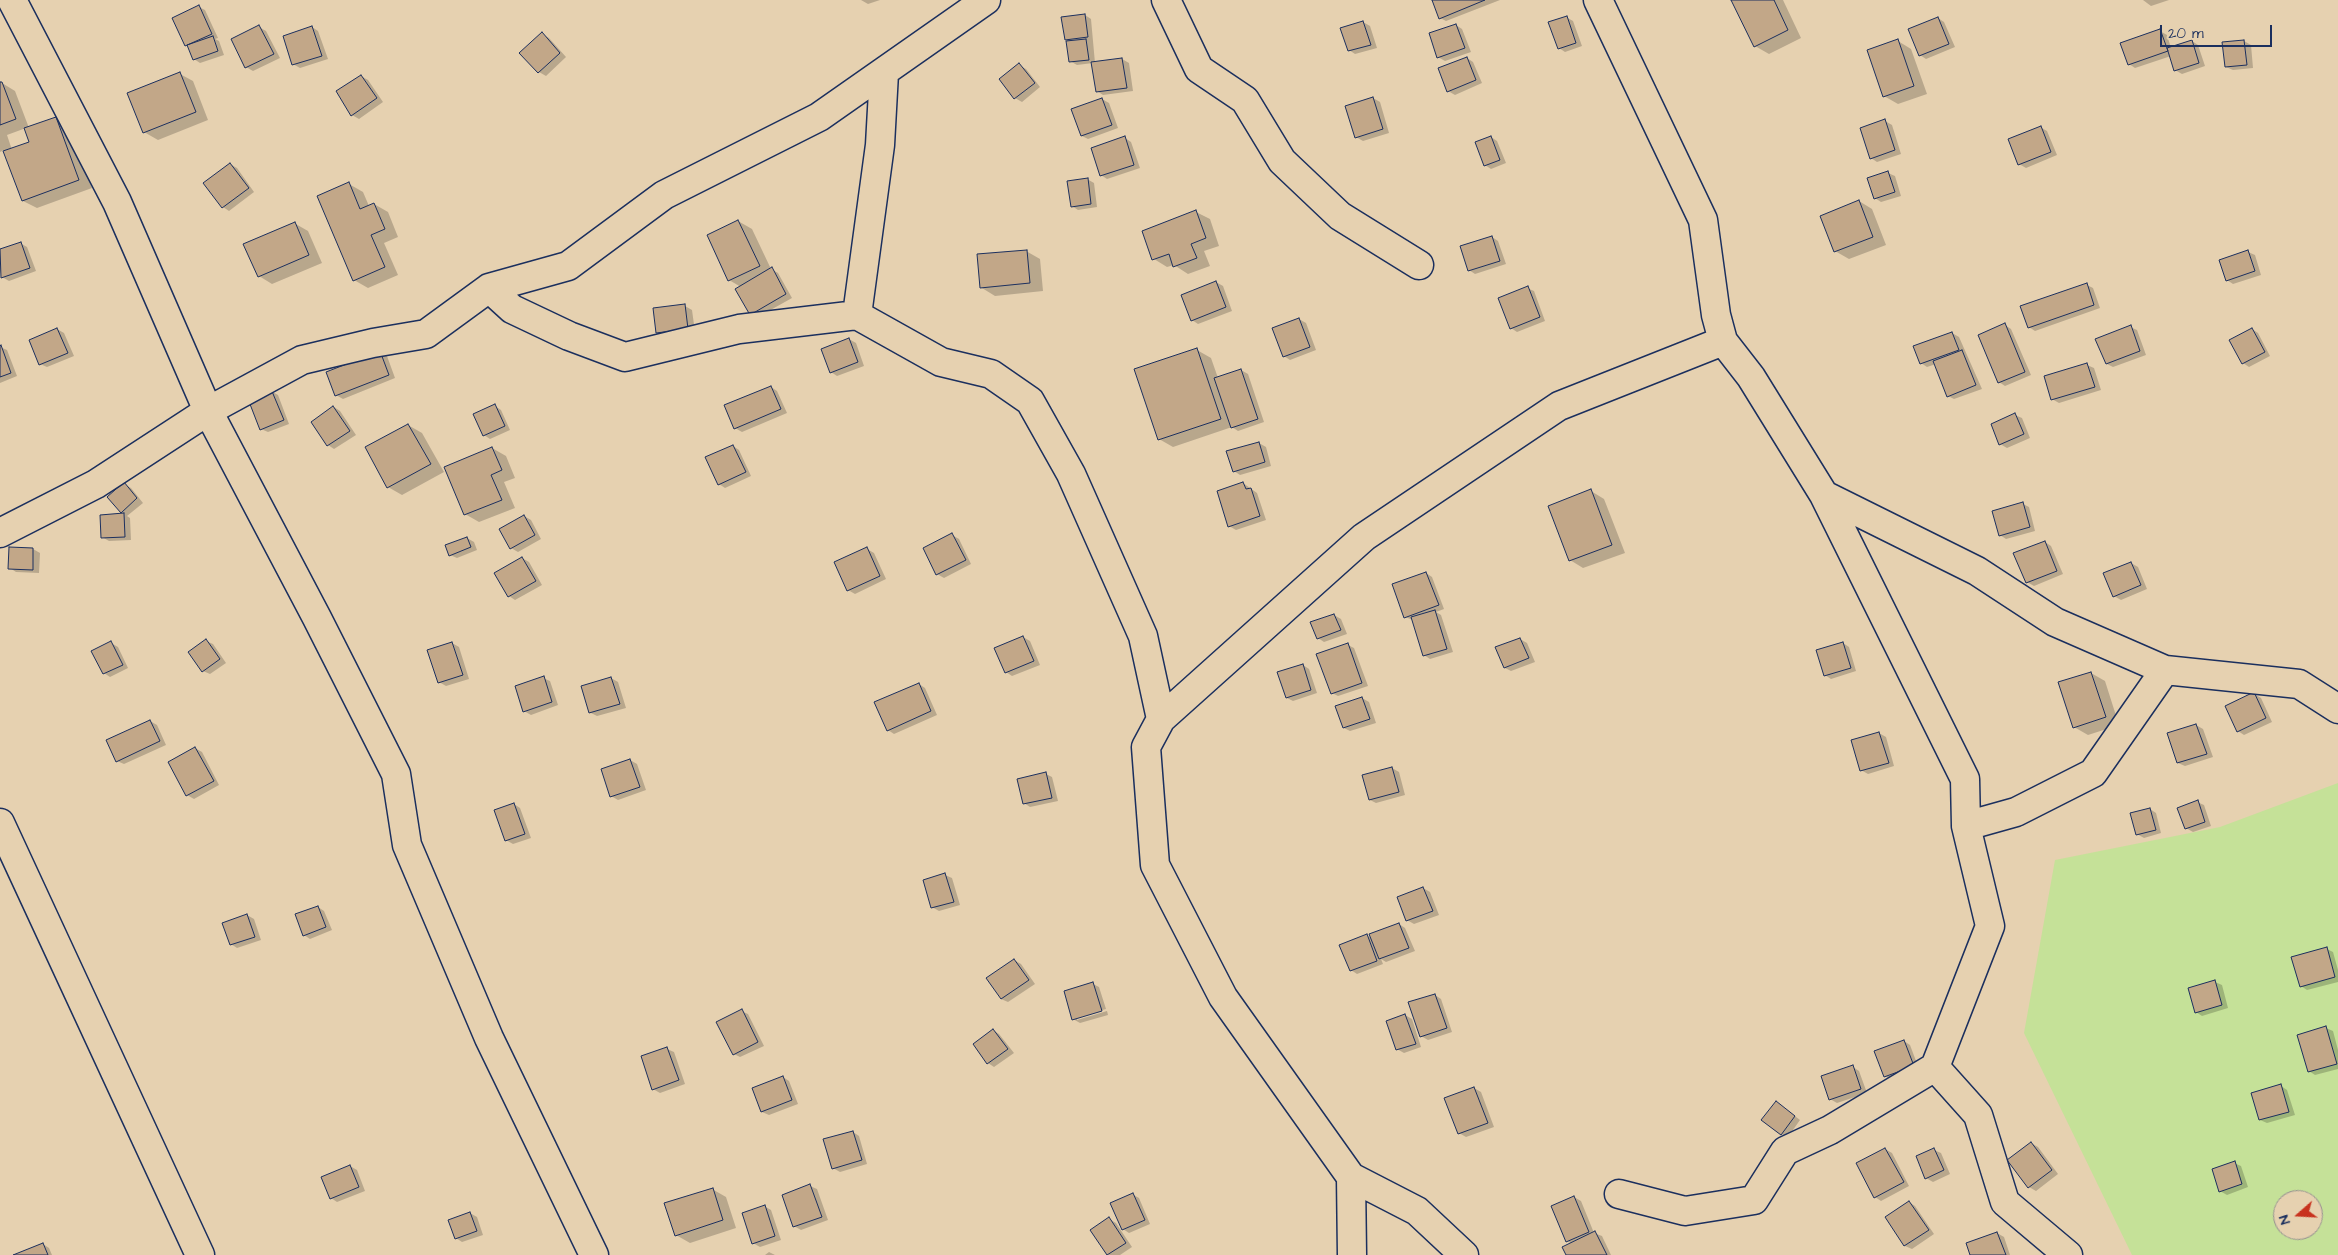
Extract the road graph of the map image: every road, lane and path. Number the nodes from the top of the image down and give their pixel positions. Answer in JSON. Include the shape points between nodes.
{"nodes":[{"id":1,"x":12,"y":0,"type":"edge"},
{"id":2,"x":986,"y":0,"type":"edge"},
{"id":3,"x":1166,"y":0,"type":"edge"},
{"id":4,"x":1598,"y":0,"type":"edge"},
{"id":5,"x":884,"y":73,"type":"junction"},
{"id":6,"x":1419,"y":266,"type":"dead end"},
{"id":7,"x":489,"y":288,"type":"junction"},
{"id":8,"x":857,"y":315,"type":"junction"},
{"id":9,"x":1723,"y":341,"type":"junction"},
{"id":10,"x":208,"y":411,"type":"junction"},
{"id":11,"x":1824,"y":494,"type":"junction"},
{"id":12,"x":0,"y":533,"type":"edge"},
{"id":13,"x":2165,"y":670,"type":"junction"},
{"id":14,"x":2338,"y":709,"type":"edge"},
{"id":15,"x":1161,"y":719,"type":"junction"},
{"id":16,"x":0,"y":823,"type":"edge"},
{"id":17,"x":1966,"y":826,"type":"junction"},
{"id":18,"x":1935,"y":1067,"type":"junction"},
{"id":19,"x":1351,"y":1177,"type":"junction"},
{"id":20,"x":1619,"y":1194,"type":"dead end"},
{"id":21,"x":200,"y":1255,"type":"edge"},
{"id":22,"x":594,"y":1255,"type":"edge"},
{"id":23,"x":1352,"y":1255,"type":"edge"},
{"id":24,"x":1464,"y":1255,"type":"edge"},
{"id":25,"x":2068,"y":1255,"type":"edge"}],
"edges":[{"from":1,"to":10,"type":"street","via":[[117,202]]},
{"from":2,"to":5,"type":"street"},
{"from":3,"to":6,"type":"street","via":[[1199,69],[1246,100],[1282,161],[1340,216]]},
{"from":4,"to":9,"type":"street","via":[[1703,220],[1716,315]]},
{"from":5,"to":7,"type":"street","via":[[819,117],[664,195],[568,266]]},
{"from":5,"to":8,"type":"street","via":[[880,145]]},
{"from":7,"to":8,"type":"street","via":[[512,309],[569,336],[625,357],[739,329]]},
{"from":7,"to":10,"type":"street","via":[[426,334],[302,360]]},
{"from":8,"to":15,"type":"street","via":[[941,362],[991,374],[1030,401],[1071,474],[1143,636]]},
{"from":9,"to":11,"type":"street","via":[[1750,377]]},
{"from":9,"to":15,"type":"street","via":[[1559,406],[1364,538]]},
{"from":10,"to":12,"type":"street","via":[[96,484]]},
{"from":10,"to":22,"type":"street","via":[[396,774],[407,845],[489,1038]]},
{"from":11,"to":13,"type":"street","via":[[1977,571],[2055,622]]},
{"from":11,"to":17,"type":"street","via":[[1965,779]]},
{"from":13,"to":14,"type":"street","via":[[2299,684]]},
{"from":13,"to":17,"type":"street","via":[[2093,773],[2016,812]]},
{"from":15,"to":19,"type":"street","via":[[1146,747],[1155,865],[1223,997]]},
{"from":16,"to":21,"type":"street"},
{"from":17,"to":18,"type":"street","via":[[1990,926]]},
{"from":18,"to":20,"type":"street","via":[[1830,1130],[1785,1151],[1754,1200],[1685,1211]]},
{"from":18,"to":25,"type":"street","via":[[1978,1115],[2005,1202]]},
{"from":19,"to":23,"type":"street"},
{"from":19,"to":24,"type":"street","via":[[1417,1211]]}]}
